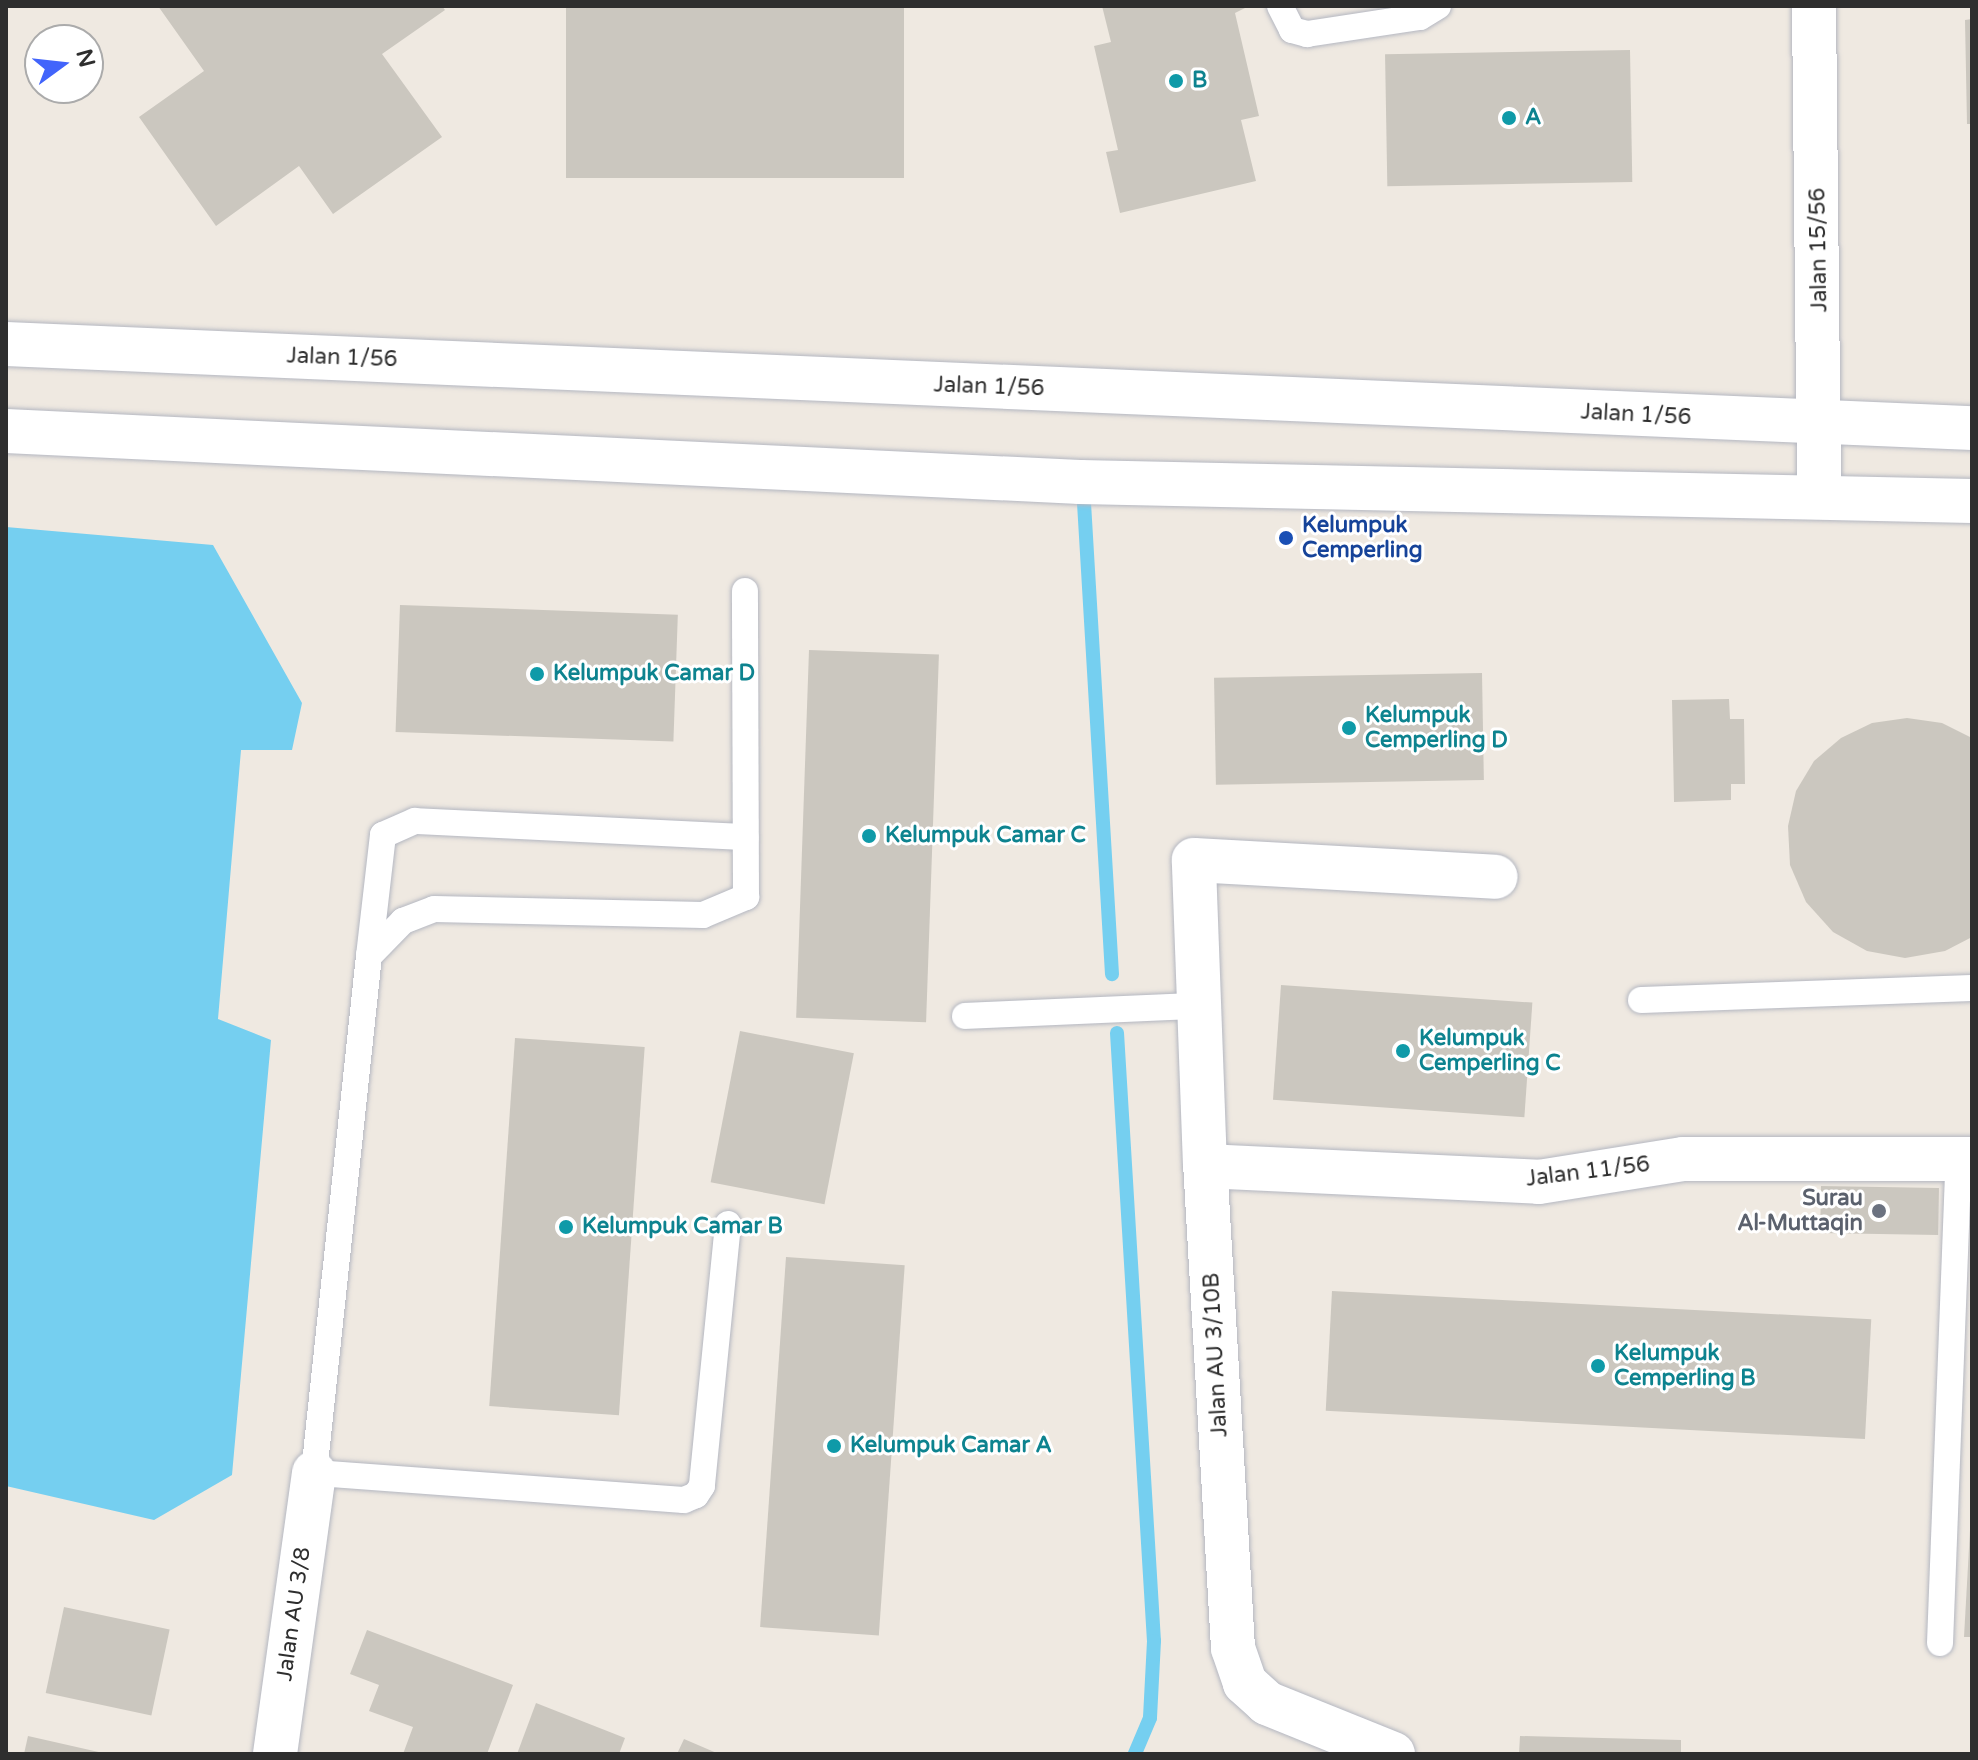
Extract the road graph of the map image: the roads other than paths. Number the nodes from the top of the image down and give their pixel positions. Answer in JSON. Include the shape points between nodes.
{"nodes":[{"id":1,"x":1280,"y":6,"type":"edge"},
{"id":2,"x":1438,"y":6,"type":"edge"},
{"id":3,"x":1814,"y":6,"type":"edge"},
{"id":4,"x":6,"y":344,"type":"edge"},
{"id":5,"x":1822,"y":424,"type":"junction"},
{"id":6,"x":1972,"y":428,"type":"edge"},
{"id":7,"x":6,"y":431,"type":"edge"},
{"id":8,"x":1819,"y":495,"type":"junction"},
{"id":9,"x":1972,"y":501,"type":"edge"},
{"id":10,"x":745,"y":591,"type":"dead end"},
{"id":11,"x":746,"y":837,"type":"junction"},
{"id":12,"x":1496,"y":877,"type":"dead end"},
{"id":13,"x":369,"y":956,"type":"junction"},
{"id":14,"x":1972,"y":988,"type":"edge"},
{"id":15,"x":1641,"y":1000,"type":"dead end"},
{"id":16,"x":1197,"y":1006,"type":"junction"},
{"id":17,"x":965,"y":1016,"type":"dead end"},
{"id":18,"x":1966,"y":1159,"type":"edge"},
{"id":19,"x":1205,"y":1166,"type":"junction"},
{"id":20,"x":728,"y":1224,"type":"dead end"},
{"id":21,"x":314,"y":1473,"type":"junction"},
{"id":22,"x":1940,"y":1643,"type":"dead end"},
{"id":23,"x":275,"y":1754,"type":"edge"},
{"id":24,"x":1393,"y":1754,"type":"edge"}],
"edges":[{"from":1,"to":2,"type":"lane","via":[[1292,30],[1307,34],[1420,17]]},
{"from":3,"to":5,"type":"main road","name":"Jalan 15/56"},
{"from":4,"to":5,"type":"main road","name":"Jalan 1/56"},
{"from":5,"to":6,"type":"main road","name":"Jalan 1/56"},
{"from":5,"to":8,"type":"main road","name":"Jalan 15/56"},
{"from":7,"to":8,"type":"main road","via":[[1080,482]]},
{"from":8,"to":9,"type":"main road"},
{"from":10,"to":11,"type":"lane"},
{"from":11,"to":13,"type":"lane","via":[[746,897],[703,915],[434,909],[403,921]]},
{"from":11,"to":13,"type":"lane","via":[[415,821],[383,835]]},
{"from":12,"to":16,"type":"main road","name":"Jalan AU 3/10B","via":[[1194,860]]},
{"from":13,"to":21,"type":"lane"},
{"from":14,"to":15,"type":"lane"},
{"from":16,"to":17,"type":"lane"},
{"from":16,"to":19,"type":"main road","name":"Jalan AU 3/10B"},
{"from":18,"to":19,"type":"main road","name":"Jalan 11/56","via":[[1683,1159],[1539,1182]]},
{"from":18,"to":22,"type":"lane"},
{"from":19,"to":24,"type":"main road","name":"Jalan AU 3/10B","via":[[1233,1648],[1245,1683],[1267,1703]]},
{"from":20,"to":21,"type":"lane","via":[[702,1486],[696,1495],[684,1500]]},
{"from":21,"to":23,"type":"main road","name":"Jalan AU 3/8"}]}
